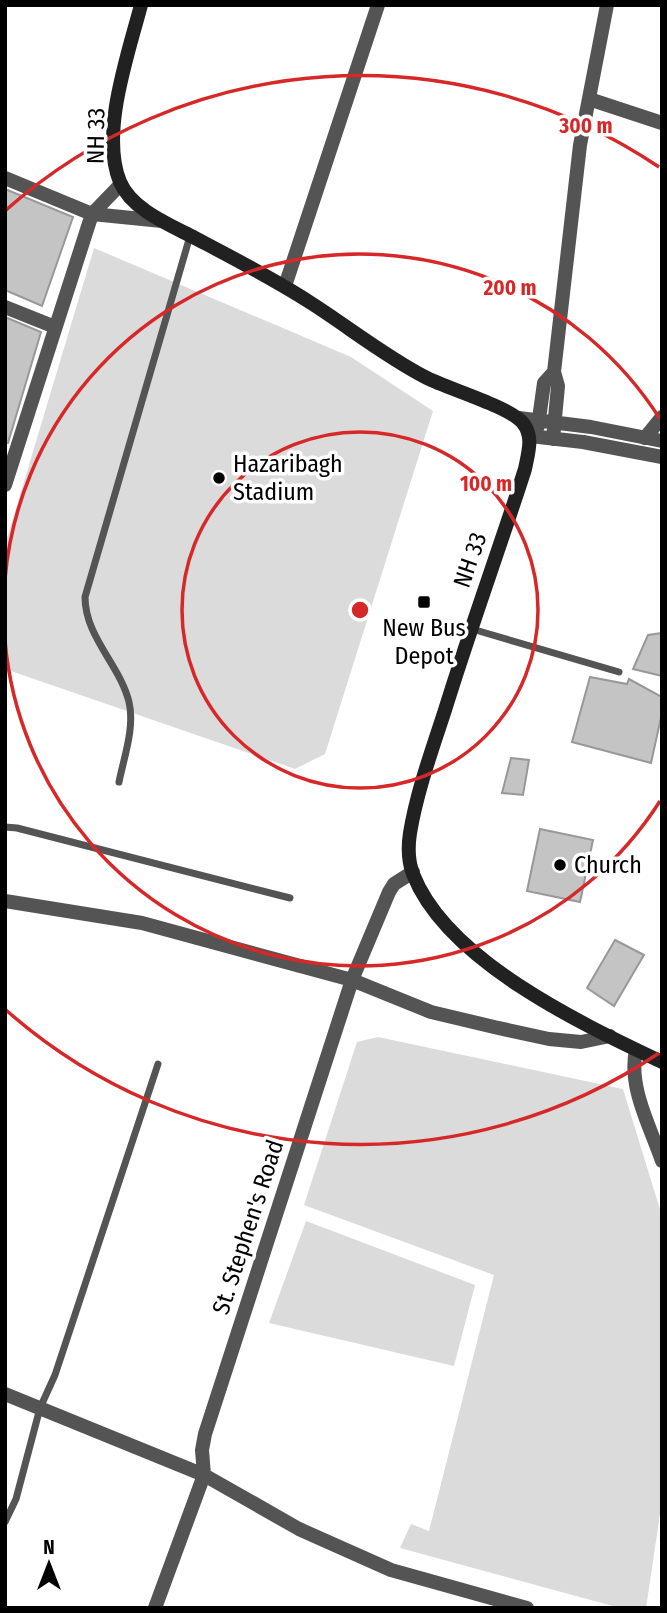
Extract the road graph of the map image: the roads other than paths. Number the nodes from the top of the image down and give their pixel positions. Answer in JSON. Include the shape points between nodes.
{"nodes":[{"id":1,"x":141,"y":5,"type":"edge"},
{"id":2,"x":378,"y":5,"type":"edge"},
{"id":3,"x":607,"y":5,"type":"edge"},
{"id":4,"x":589,"y":99,"type":"junction"},
{"id":5,"x":662,"y":123,"type":"edge"},
{"id":6,"x":5,"y":178,"type":"edge"},
{"id":7,"x":121,"y":184,"type":"junction"},
{"id":8,"x":92,"y":215,"type":"junction"},
{"id":9,"x":162,"y":221,"type":"junction"},
{"id":10,"x":190,"y":236,"type":"junction"},
{"id":11,"x":285,"y":286,"type":"junction"},
{"id":12,"x":5,"y":307,"type":"edge"},
{"id":13,"x":55,"y":327,"type":"junction"},
{"id":14,"x":554,"y":372,"type":"junction"},
{"id":15,"x":662,"y":417,"type":"edge"},
{"id":16,"x":519,"y":418,"type":"junction"},
{"id":17,"x":539,"y":419,"type":"junction"},
{"id":18,"x":555,"y":422,"type":"junction"},
{"id":19,"x":533,"y":436,"type":"junction"},
{"id":20,"x":645,"y":438,"type":"junction"},
{"id":21,"x":553,"y":439,"type":"junction"},
{"id":22,"x":662,"y":441,"type":"edge"},
{"id":23,"x":662,"y":457,"type":"edge"},
{"id":24,"x":5,"y":485,"type":"edge"},
{"id":25,"x":471,"y":628,"type":"junction"},
{"id":26,"x":619,"y":672,"type":"dead end"},
{"id":27,"x":119,"y":782,"type":"dead end"},
{"id":28,"x":5,"y":827,"type":"edge"},
{"id":29,"x":412,"y":872,"type":"junction"},
{"id":30,"x":290,"y":898,"type":"dead end"},
{"id":31,"x":5,"y":901,"type":"edge"},
{"id":32,"x":352,"y":980,"type":"junction"},
{"id":33,"x":610,"y":1036,"type":"junction"},
{"id":34,"x":636,"y":1050,"type":"junction"},
{"id":35,"x":662,"y":1062,"type":"edge"},
{"id":36,"x":158,"y":1064,"type":"dead end"},
{"id":37,"x":662,"y":1161,"type":"edge"},
{"id":38,"x":5,"y":1394,"type":"edge"},
{"id":39,"x":40,"y":1408,"type":"junction"},
{"id":40,"x":204,"y":1475,"type":"junction"},
{"id":41,"x":5,"y":1522,"type":"edge"},
{"id":42,"x":155,"y":1608,"type":"edge"},
{"id":43,"x":527,"y":1608,"type":"edge"}],
"edges":[{"from":1,"to":7,"type":"main road","name":"NH 33","via":[[116,117],[114,163]]},
{"from":2,"to":11,"type":"street"},
{"from":3,"to":4,"type":"street"},
{"from":4,"to":5,"type":"street"},
{"from":4,"to":14,"type":"street"},
{"from":6,"to":8,"type":"street"},
{"from":7,"to":8,"type":"street"},
{"from":7,"to":9,"type":"main road","name":"NH 33"},
{"from":8,"to":9,"type":"street"},
{"from":8,"to":13,"type":"street"},
{"from":9,"to":10,"type":"main road","name":"NH 33"},
{"from":10,"to":11,"type":"main road","name":"NH 33"},
{"from":10,"to":27,"type":"lane","via":[[85,597],[90,626],[128,699],[130,726]]},
{"from":11,"to":16,"type":"main road","name":"NH 33","via":[[391,358]]},
{"from":12,"to":13,"type":"street"},
{"from":13,"to":24,"type":"street"},
{"from":14,"to":17,"type":"street","via":[[544,383]]},
{"from":14,"to":18,"type":"street","via":[[558,386]]},
{"from":15,"to":20,"type":"street"},
{"from":16,"to":17,"type":"street"},
{"from":16,"to":19,"type":"main road"},
{"from":17,"to":18,"type":"street"},
{"from":17,"to":19,"type":"street"},
{"from":18,"to":20,"type":"street"},
{"from":18,"to":21,"type":"street"},
{"from":19,"to":21,"type":"street"},
{"from":19,"to":25,"type":"main road","name":"NH 33"},
{"from":20,"to":22,"type":"street"},
{"from":21,"to":23,"type":"street"},
{"from":25,"to":26,"type":"lane"},
{"from":25,"to":29,"type":"main road","name":"NH 33","via":[[415,810],[408,851]]},
{"from":28,"to":30,"type":"lane"},
{"from":29,"to":32,"type":"street","name":"St. Stephen's Road","via":[[389,892]]},
{"from":29,"to":33,"type":"main road","name":"NH 33","via":[[438,917],[464,945],[534,995]]},
{"from":31,"to":32,"type":"street","via":[[142,923]]},
{"from":32,"to":33,"type":"street","via":[[431,1012],[549,1040],[581,1042]]},
{"from":32,"to":40,"type":"street","name":"St. Stephen's Road","via":[[205,1434]]},
{"from":33,"to":34,"type":"main road","name":"NH 33"},
{"from":34,"to":35,"type":"main road","name":"NH 33"},
{"from":34,"to":37,"type":"street","via":[[637,1090]]},
{"from":36,"to":39,"type":"lane","via":[[55,1376]]},
{"from":38,"to":39,"type":"street"},
{"from":39,"to":40,"type":"street"},
{"from":39,"to":41,"type":"lane","via":[[16,1499]]},
{"from":40,"to":42,"type":"street","name":"St. Stephen's Road"},
{"from":40,"to":43,"type":"street","via":[[299,1529],[391,1570]]}]}
